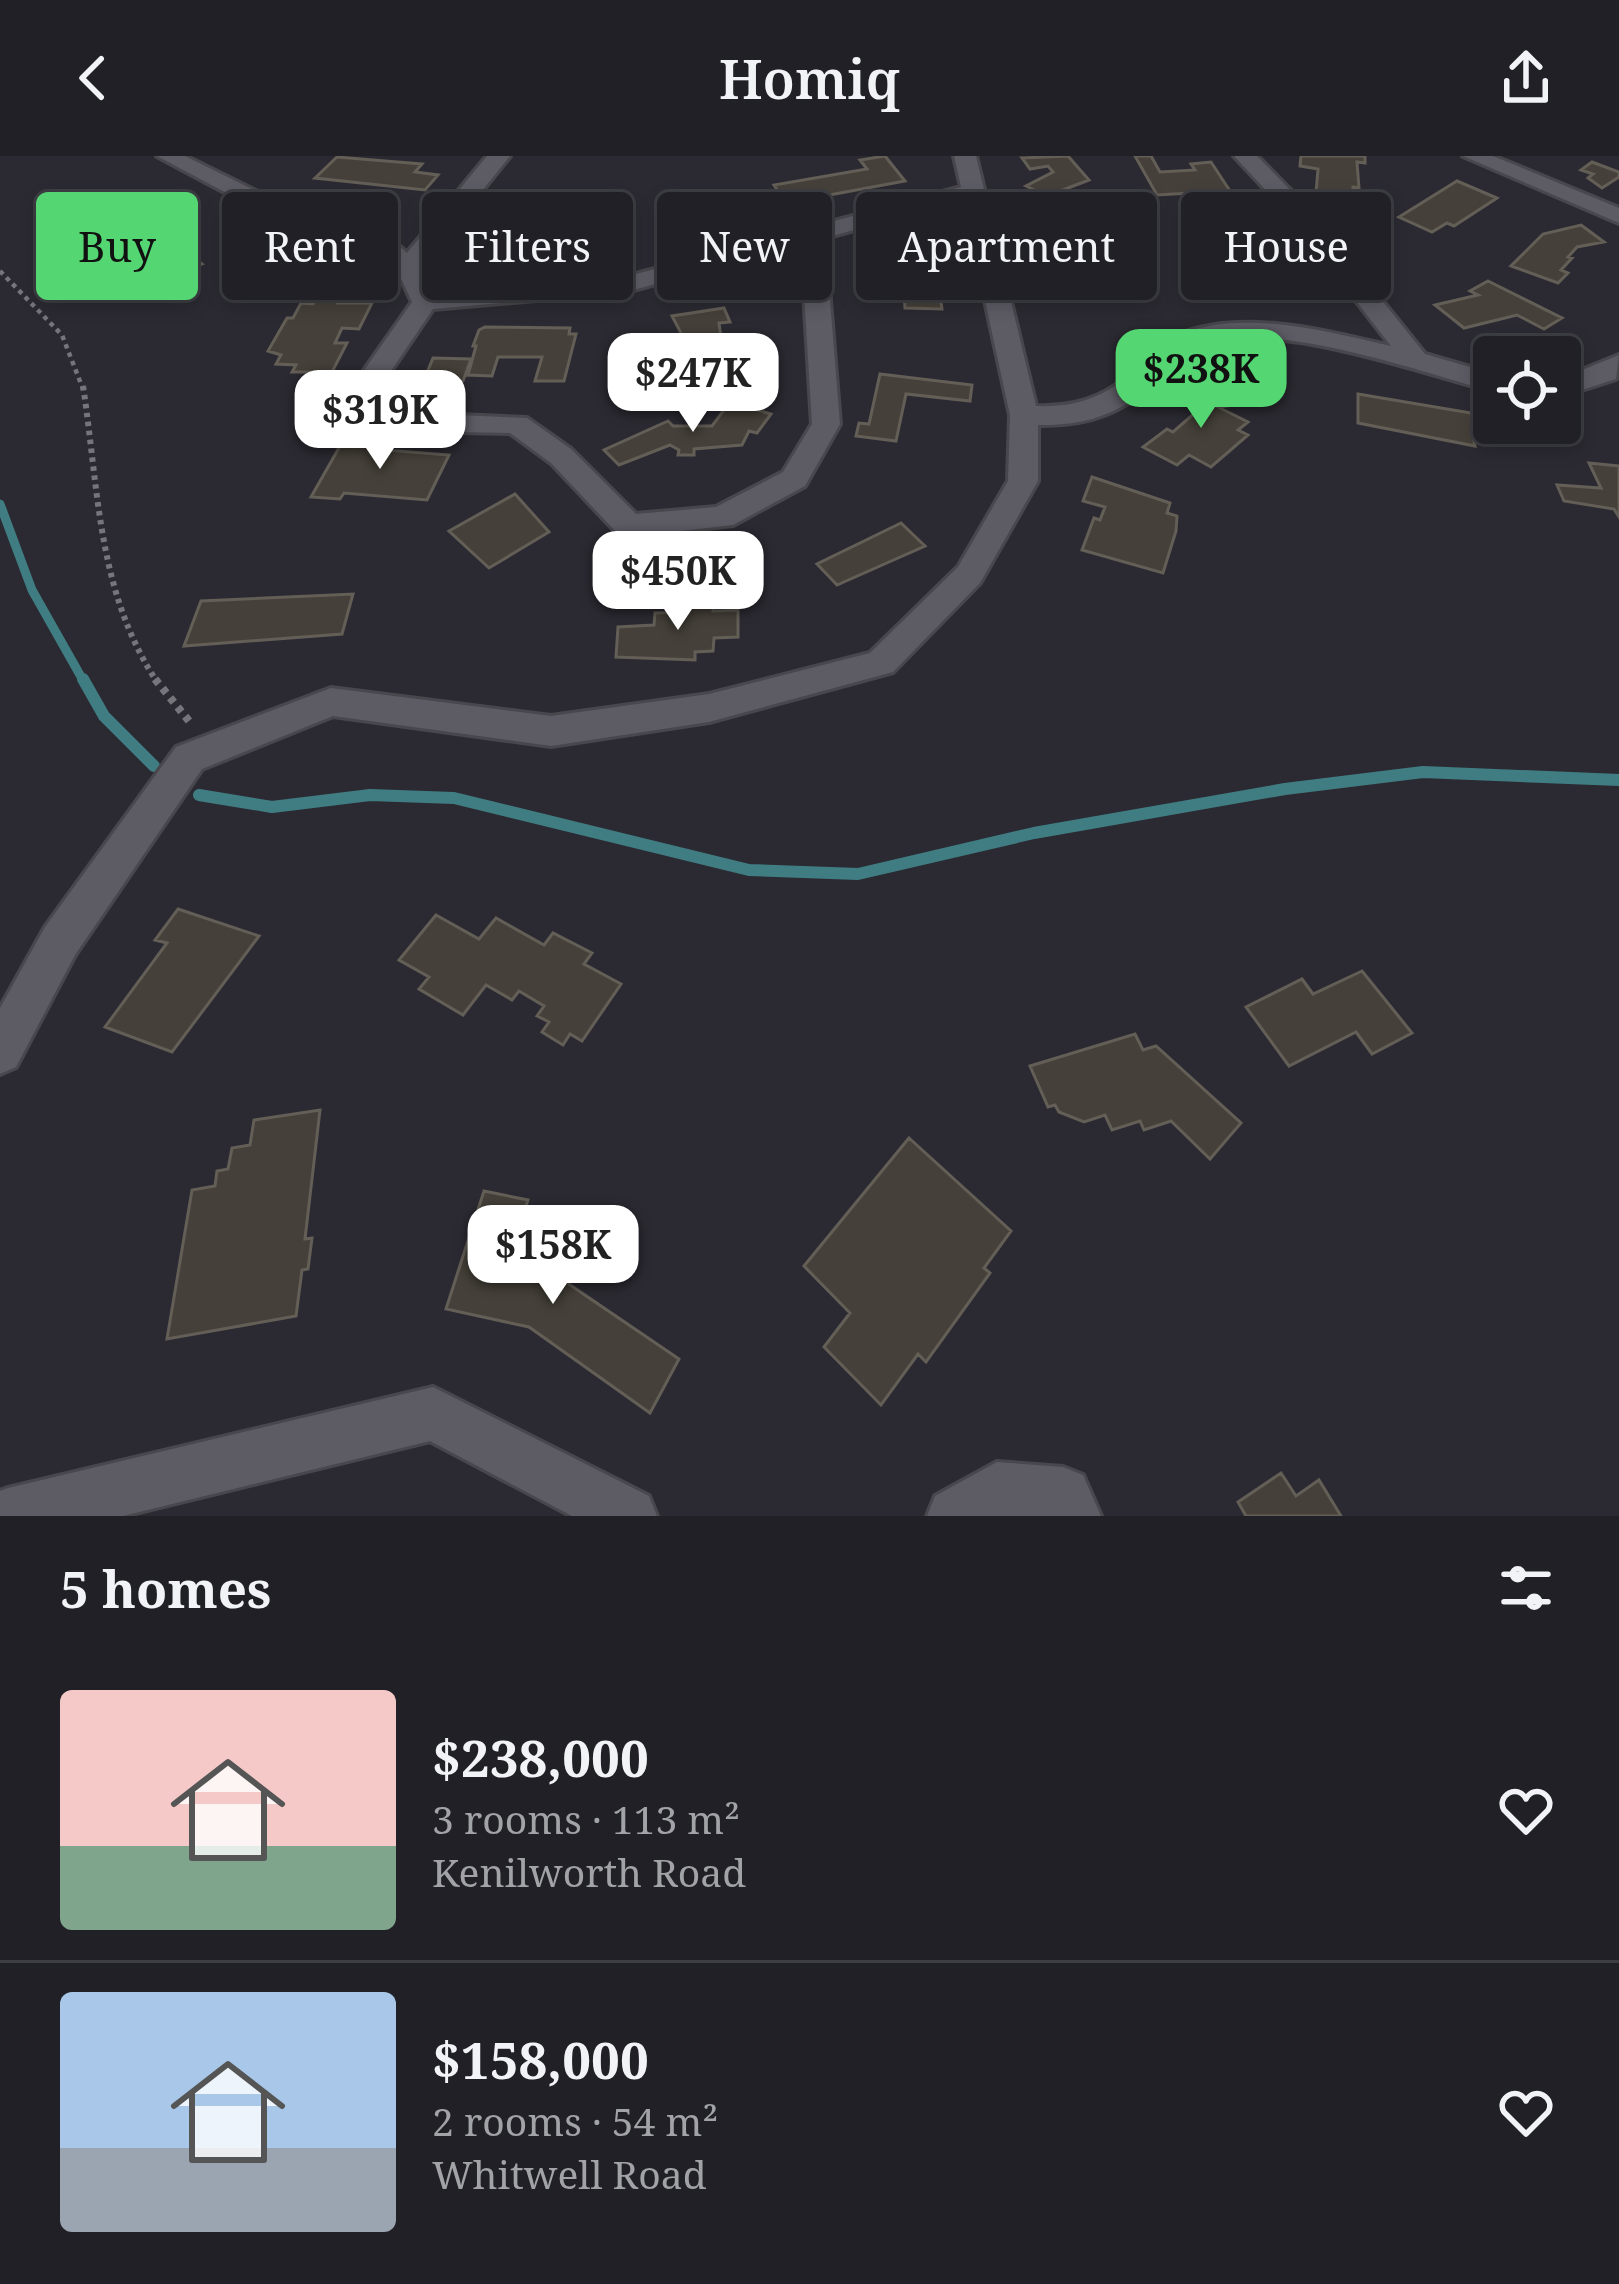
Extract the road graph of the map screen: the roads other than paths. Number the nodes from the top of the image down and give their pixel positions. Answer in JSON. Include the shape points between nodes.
{"nodes":[{"id":1,"x":168,"y":156,"type":"edge"},
{"id":2,"x":499,"y":156,"type":"edge"},
{"id":3,"x":1245,"y":156,"type":"edge"},
{"id":4,"x":1474,"y":156,"type":"edge"},
{"id":5,"x":970,"y":173,"type":"edge"},
{"id":6,"x":1619,"y":216,"type":"edge"},
{"id":7,"x":832,"y":224,"type":"edge"},
{"id":8,"x":408,"y":267,"type":"junction"},
{"id":9,"x":657,"y":275,"type":"edge"},
{"id":10,"x":817,"y":300,"type":"edge"},
{"id":11,"x":425,"y":302,"type":"junction"},
{"id":12,"x":1412,"y":355,"type":"junction"},
{"id":13,"x":1619,"y":363,"type":"edge"},
{"id":14,"x":1473,"y":376,"type":"edge"},
{"id":15,"x":1581,"y":381,"type":"edge"},
{"id":16,"x":1024,"y":415,"type":"junction"},
{"id":17,"x":0,"y":1052,"type":"edge"},
{"id":18,"x":8,"y":1516,"type":"edge"},
{"id":19,"x":629,"y":1516,"type":"edge"},
{"id":20,"x":956,"y":1516,"type":"edge"},
{"id":21,"x":1073,"y":1516,"type":"edge"}],
"edges":[{"from":1,"to":8,"type":"street","via":[[270,207],[359,221]]},
{"from":2,"to":8,"type":"street"},
{"from":3,"to":12,"type":"street","via":[[1300,212]]},
{"from":4,"to":6,"type":"street"},
{"from":5,"to":7,"type":"street"},
{"from":5,"to":16,"type":"street"},
{"from":8,"to":11,"type":"street"},
{"from":9,"to":11,"type":"street"},
{"from":10,"to":11,"type":"street","via":[[826,424],[794,479],[722,517],[629,526],[517,424],[406,422],[360,396]]},
{"from":12,"to":14,"type":"street"},
{"from":12,"to":16,"type":"street","via":[[1240,332],[1205,337],[1188,340],[1119,404],[1083,418]]},
{"from":13,"to":15,"type":"street"},
{"from":16,"to":17,"type":"street","via":[[1024,481],[969,575],[881,663],[710,708],[550,731],[331,702],[189,758],[60,941]]},
{"from":18,"to":19,"type":"street","via":[[433,1414]]},
{"from":20,"to":21,"type":"street","via":[[997,1490],[1063,1495]]}]}
